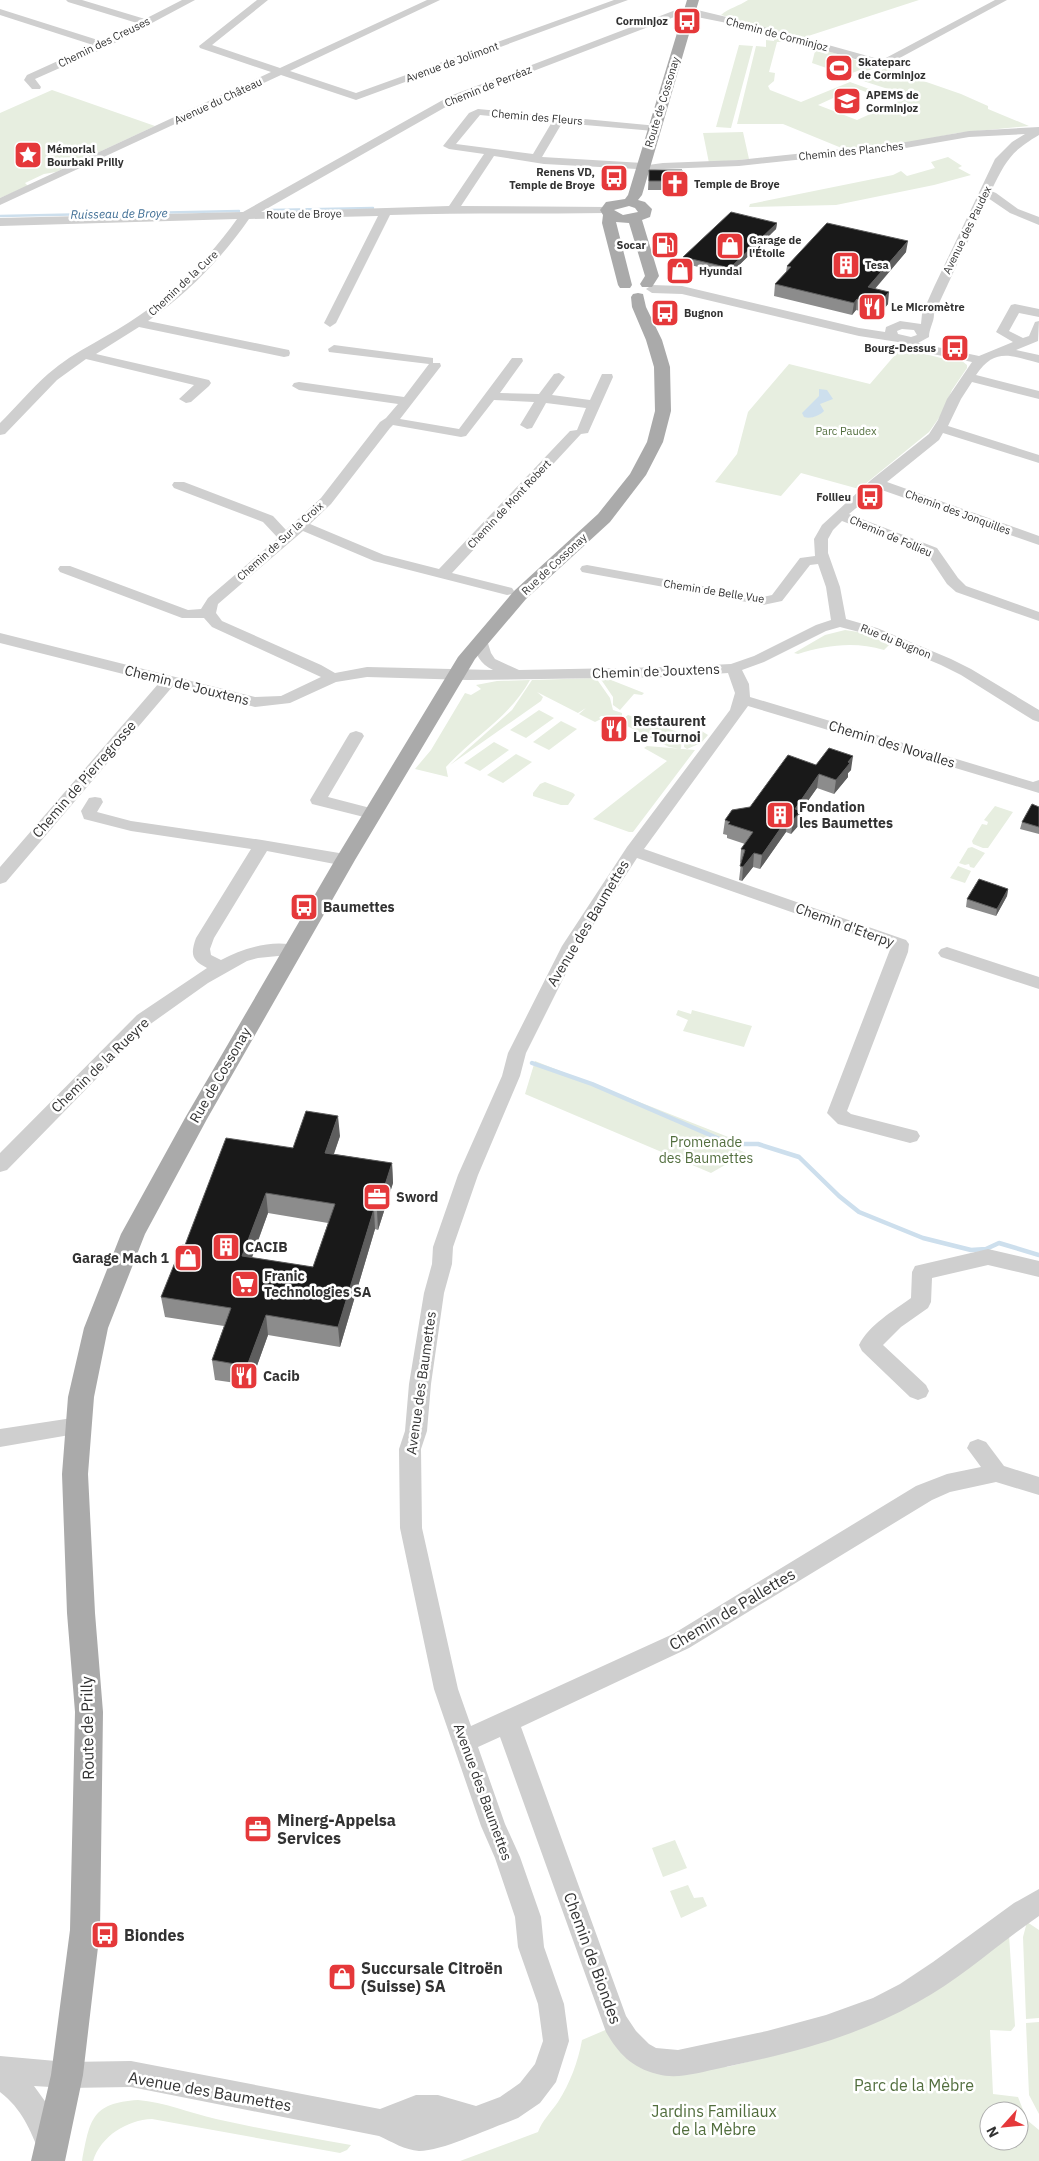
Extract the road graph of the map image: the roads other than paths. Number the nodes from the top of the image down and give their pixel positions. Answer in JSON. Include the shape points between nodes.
{"nodes":[{"id":1,"x":71,"y":0,"type":"edge"},
{"id":2,"x":190,"y":0,"type":"edge"},
{"id":3,"x":262,"y":0,"type":"edge"},
{"id":4,"x":435,"y":0,"type":"edge"},
{"id":5,"x":623,"y":0,"type":"edge"},
{"id":6,"x":1002,"y":0,"type":"edge"},
{"id":7,"x":691,"y":6,"type":"edge"},
{"id":8,"x":0,"y":12,"type":"edge"},
{"id":9,"x":145,"y":22,"type":"junction"},
{"id":10,"x":103,"y":45,"type":"junction"},
{"id":11,"x":280,"y":72,"type":"junction"},
{"id":12,"x":36,"y":87,"type":"dead end"},
{"id":13,"x":559,"y":119,"type":"junction"},
{"id":14,"x":654,"y":128,"type":"junction"},
{"id":15,"x":1039,"y":130,"type":"edge"},
{"id":16,"x":491,"y":152,"type":"junction"},
{"id":17,"x":536,"y":158,"type":"junction"},
{"id":18,"x":644,"y":166,"type":"junction"},
{"id":19,"x":985,"y":194,"type":"junction"},
{"id":20,"x":0,"y":202,"type":"edge"},
{"id":21,"x":630,"y":202,"type":"junction"},
{"id":22,"x":453,"y":209,"type":"junction"},
{"id":23,"x":386,"y":212,"type":"junction"},
{"id":24,"x":608,"y":212,"type":"junction"},
{"id":25,"x":245,"y":216,"type":"junction"},
{"id":26,"x":635,"y":218,"type":"junction"},
{"id":27,"x":1039,"y":221,"type":"edge"},
{"id":28,"x":0,"y":222,"type":"edge"},
{"id":29,"x":625,"y":285,"type":"junction"},
{"id":30,"x":650,"y":287,"type":"junction"},
{"id":31,"x":638,"y":297,"type":"junction"},
{"id":32,"x":1039,"y":313,"type":"edge"},
{"id":33,"x":928,"y":314,"type":"junction"},
{"id":34,"x":137,"y":323,"type":"junction"},
{"id":35,"x":330,"y":323,"type":"dead end"},
{"id":36,"x":909,"y":325,"type":"junction"},
{"id":37,"x":1039,"y":325,"type":"edge"},
{"id":38,"x":924,"y":334,"type":"junction"},
{"id":39,"x":897,"y":335,"type":"junction"},
{"id":40,"x":1033,"y":340,"type":"edge"},
{"id":41,"x":334,"y":350,"type":"dead end"},
{"id":42,"x":1006,"y":351,"type":"junction"},
{"id":43,"x":284,"y":353,"type":"dead end"},
{"id":44,"x":949,"y":353,"type":"junction"},
{"id":45,"x":85,"y":355,"type":"junction"},
{"id":46,"x":1039,"y":359,"type":"edge"},
{"id":47,"x":980,"y":360,"type":"junction"},
{"id":48,"x":517,"y":361,"type":"dead end"},
{"id":49,"x":559,"y":377,"type":"dead end"},
{"id":50,"x":607,"y":377,"type":"dead end"},
{"id":51,"x":969,"y":377,"type":"junction"},
{"id":52,"x":299,"y":386,"type":"dead end"},
{"id":53,"x":1039,"y":395,"type":"edge"},
{"id":54,"x":491,"y":396,"type":"junction"},
{"id":55,"x":186,"y":399,"type":"dead end"},
{"id":56,"x":542,"y":399,"type":"junction"},
{"id":57,"x":407,"y":401,"type":"junction"},
{"id":58,"x":595,"y":405,"type":"junction"},
{"id":59,"x":391,"y":421,"type":"junction"},
{"id":60,"x":527,"y":425,"type":"dead end"},
{"id":61,"x":941,"y":428,"type":"junction"},
{"id":62,"x":0,"y":431,"type":"edge"},
{"id":63,"x":1036,"y":459,"type":"dead end"},
{"id":64,"x":876,"y":483,"type":"junction"},
{"id":65,"x":179,"y":485,"type":"dead end"},
{"id":66,"x":840,"y":515,"type":"junction"},
{"id":67,"x":301,"y":525,"type":"junction"},
{"id":68,"x":286,"y":537,"type":"junction"},
{"id":69,"x":1039,"y":541,"type":"edge"},
{"id":70,"x":823,"y":559,"type":"junction"},
{"id":71,"x":65,"y":569,"type":"dead end"},
{"id":72,"x":586,"y":569,"type":"dead end"},
{"id":73,"x":443,"y":574,"type":"junction"},
{"id":74,"x":507,"y":591,"type":"dead end"},
{"id":75,"x":208,"y":613,"type":"junction"},
{"id":76,"x":1039,"y":617,"type":"edge"},
{"id":77,"x":839,"y":622,"type":"junction"},
{"id":78,"x":0,"y":638,"type":"edge"},
{"id":79,"x":481,"y":640,"type":"junction"},
{"id":80,"x":732,"y":668,"type":"junction"},
{"id":81,"x":523,"y":674,"type":"junction"},
{"id":82,"x":456,"y":675,"type":"junction"},
{"id":83,"x":332,"y":678,"type":"junction"},
{"id":84,"x":168,"y":681,"type":"junction"},
{"id":85,"x":743,"y":700,"type":"junction"},
{"id":86,"x":1039,"y":717,"type":"edge"},
{"id":87,"x":356,"y":736,"type":"dead end"},
{"id":88,"x":1039,"y":786,"type":"edge"},
{"id":89,"x":95,"y":802,"type":"dead end"},
{"id":90,"x":372,"y":814,"type":"junction"},
{"id":91,"x":262,"y":845,"type":"junction"},
{"id":92,"x":633,"y":850,"type":"junction"},
{"id":93,"x":345,"y":860,"type":"junction"},
{"id":94,"x":0,"y":878,"type":"edge"},
{"id":95,"x":292,"y":950,"type":"junction"},
{"id":96,"x":947,"y":953,"type":"dead end"},
{"id":97,"x":220,"y":968,"type":"junction"},
{"id":98,"x":1039,"y":983,"type":"edge"},
{"id":99,"x":910,"y":1136,"type":"dead end"},
{"id":100,"x":0,"y":1165,"type":"edge"},
{"id":101,"x":1039,"y":1269,"type":"edge"},
{"id":102,"x":107,"y":1296,"type":"joint"},
{"id":103,"x":870,"y":1345,"type":"joint"},
{"id":104,"x":918,"y":1391,"type":"dead end"},
{"id":105,"x":79,"y":1426,"type":"junction"},
{"id":106,"x":0,"y":1438,"type":"edge"},
{"id":107,"x":978,"y":1448,"type":"dead end"},
{"id":108,"x":996,"y":1473,"type":"junction"},
{"id":109,"x":1039,"y":1486,"type":"edge"},
{"id":110,"x":507,"y":1722,"type":"junction"},
{"id":111,"x":463,"y":1742,"type":"junction"},
{"id":112,"x":1039,"y":1901,"type":"edge"},
{"id":113,"x":0,"y":2069,"type":"edge"},
{"id":114,"x":66,"y":2075,"type":"junction"},
{"id":115,"x":0,"y":2077,"type":"edge"},
{"id":116,"x":50,"y":2155,"type":"edge"}],
"edges":[{"from":1,"to":9,"type":"street"},
{"from":2,"to":9,"type":"street","name":"Chemin des Creuses"},
{"from":3,"to":11,"type":"street","name":"Avenue de Jolimont","via":[[204,46]]},
{"from":4,"to":11,"type":"street","name":"Avenue du Château"},
{"from":5,"to":11,"type":"street","name":"Avenue de Jolimont","via":[[356,97]]},
{"from":6,"to":7,"type":"street","name":"Chemin de Corminjoz","via":[[892,61],[879,64]]},
{"from":7,"to":14,"type":"main road","name":"Route de Cossonay"},
{"from":7,"to":25,"type":"street","name":"Chemin de Perréaz","via":[[454,98]]},
{"from":8,"to":10,"type":"street"},
{"from":9,"to":10,"type":"street","name":"Chemin des Creuses"},
{"from":10,"to":12,"type":"street","name":"Chemin des Creuses","via":[[31,77],[29,80]]},
{"from":11,"to":20,"type":"street","name":"Avenue du Château"},
{"from":13,"to":14,"type":"street","name":"Chemin des Fleurs"},
{"from":13,"to":16,"type":"street","name":"Chemin des Fleurs","via":[[478,112],[449,146]]},
{"from":13,"to":17,"type":"street"},
{"from":14,"to":18,"type":"main road","name":"Route de Cossonay"},
{"from":15,"to":18,"type":"street","name":"Chemin des Planches","via":[[969,134],[900,146],[740,163]]},
{"from":15,"to":19,"type":"street","name":"Avenue des Paudex","via":[[1010,149],[998,164]]},
{"from":16,"to":17,"type":"street","name":"Chemin des Planches"},
{"from":16,"to":22,"type":"street"},
{"from":17,"to":18,"type":"street","name":"Chemin des Planches","via":[[581,164]]},
{"from":18,"to":21,"type":"main road","name":"Route de Cossonay"},
{"from":19,"to":27,"type":"street"},
{"from":19,"to":33,"type":"street","name":"Avenue des Paudex"},
{"from":21,"to":24,"type":"main road","via":[[611,205]]},
{"from":21,"to":26,"type":"main road","via":[[645,209],[645,214]]},
{"from":22,"to":23,"type":"street","name":"Route de Broye"},
{"from":22,"to":24,"type":"street","name":"Route de Broye"},
{"from":23,"to":25,"type":"street","name":"Route de Broye"},
{"from":23,"to":35,"type":"street"},
{"from":24,"to":26,"type":"main road","via":[[624,219]]},
{"from":24,"to":29,"type":"main road"},
{"from":25,"to":28,"type":"street","name":"Route de Broye"},
{"from":25,"to":34,"type":"street","name":"Chemin de la Cure","via":[[202,268],[174,295]]},
{"from":26,"to":30,"type":"main road","via":[[652,276]]},
{"from":29,"to":30,"type":"main road","via":[[635,283]]},
{"from":29,"to":31,"type":"main road","via":[[624,293]]},
{"from":30,"to":31,"type":"main road","via":[[652,293]]},
{"from":30,"to":39,"type":"street","via":[[682,290],[859,332]]},
{"from":31,"to":79,"type":"main road","name":"Rue de Cossonay","via":[[662,367],[663,411],[654,442],[638,476],[604,518],[520,595]]},
{"from":32,"to":40,"type":"street","via":[[1015,308],[1002,332]]},
{"from":33,"to":36,"type":"street"},
{"from":33,"to":38,"type":"street","name":"Avenue des Paudex"},
{"from":34,"to":43,"type":"street","name":"Chemin de la Cure"},
{"from":34,"to":45,"type":"street","name":"Chemin de la Cure"},
{"from":36,"to":38,"type":"street","via":[[918,327]]},
{"from":36,"to":39,"type":"street"},
{"from":37,"to":40,"type":"street"},
{"from":38,"to":39,"type":"street","via":[[919,340]]},
{"from":38,"to":44,"type":"street","via":[[933,345]]},
{"from":39,"to":44,"type":"street","via":[[922,349]]},
{"from":40,"to":42,"type":"street"},
{"from":41,"to":57,"type":"street","name":"Chemin de Sur la Croix","via":[[432,364]]},
{"from":42,"to":46,"type":"street"},
{"from":42,"to":47,"type":"street"},
{"from":44,"to":47,"type":"street"},
{"from":45,"to":55,"type":"street","via":[[204,383]]},
{"from":45,"to":62,"type":"street","name":"Chemin de la Cure","via":[[52,377]]},
{"from":47,"to":51,"type":"street"},
{"from":48,"to":54,"type":"street"},
{"from":49,"to":56,"type":"street"},
{"from":50,"to":58,"type":"street"},
{"from":51,"to":53,"type":"street"},
{"from":51,"to":61,"type":"street","via":[[954,399]]},
{"from":52,"to":57,"type":"street"},
{"from":54,"to":56,"type":"street"},
{"from":54,"to":59,"type":"street","via":[[461,433]]},
{"from":56,"to":58,"type":"street"},
{"from":56,"to":60,"type":"street"},
{"from":57,"to":59,"type":"street","name":"Chemin de Sur la Croix"},
{"from":58,"to":73,"type":"street","name":"Chemin de Mont Robert","via":[[579,432]]},
{"from":59,"to":67,"type":"street","name":"Chemin de Sur la Croix","via":[[326,501]]},
{"from":61,"to":63,"type":"street"},
{"from":61,"to":64,"type":"street"},
{"from":64,"to":66,"type":"street"},
{"from":64,"to":69,"type":"street","name":"Chemin des Jonquilles"},
{"from":65,"to":68,"type":"street","via":[[268,519]]},
{"from":66,"to":70,"type":"street","via":[[820,538]]},
{"from":66,"to":76,"type":"street","name":"Chemin de Follieu","via":[[932,551],[941,559],[953,584],[962,590]]},
{"from":67,"to":68,"type":"street","name":"Chemin de Sur la Croix"},
{"from":67,"to":73,"type":"street","via":[[379,558]]},
{"from":68,"to":75,"type":"street","name":"Chemin de Sur la Croix","via":[[213,600]]},
{"from":70,"to":72,"type":"street","name":"Chemin de Belle Vue","via":[[805,561],[777,598],[764,601]]},
{"from":70,"to":77,"type":"street","via":[[833,587]]},
{"from":71,"to":75,"type":"street","via":[[187,615]]},
{"from":73,"to":74,"type":"street"},
{"from":75,"to":83,"type":"street","via":[[216,624]]},
{"from":77,"to":80,"type":"street","name":"Chemin de Jouxtens"},
{"from":77,"to":86,"type":"street","name":"Rue du Bugnon","via":[[872,631],[946,662]]},
{"from":78,"to":84,"type":"street","name":"Chemin de Jouxtens"},
{"from":79,"to":81,"type":"street","name":"Chemin de Jouxtens","via":[[482,652],[491,663]]},
{"from":79,"to":82,"type":"main road","name":"Rue de Cossonay"},
{"from":80,"to":81,"type":"street","name":"Chemin de Jouxtens"},
{"from":80,"to":85,"type":"street","via":[[743,690]]},
{"from":81,"to":82,"type":"street","name":"Chemin de Jouxtens"},
{"from":82,"to":83,"type":"street","name":"Chemin de Jouxtens","via":[[367,672]]},
{"from":82,"to":90,"type":"main road","name":"Rue de Cossonay"},
{"from":83,"to":84,"type":"street","name":"Chemin de Jouxtens","via":[[284,700],[269,702],[255,702]]},
{"from":84,"to":94,"type":"street","name":"Chemin de Pierregrosse"},
{"from":85,"to":88,"type":"street","name":"Chemin des Novalles","via":[[1036,788]]},
{"from":85,"to":92,"type":"street","name":"Avenue des Baumettes","via":[[733,719]]},
{"from":87,"to":90,"type":"street","via":[[318,800]]},
{"from":89,"to":91,"type":"street","via":[[90,815],[116,823]]},
{"from":90,"to":93,"type":"main road","name":"Rue de Cossonay"},
{"from":91,"to":93,"type":"street"},
{"from":91,"to":97,"type":"street","via":[[201,949],[203,958]]},
{"from":92,"to":99,"type":"street","name":"Chemin d'Eterpy","via":[[900,944],[837,1113],[841,1118]]},
{"from":92,"to":111,"type":"street","name":"Avenue des Baumettes","via":[[571,946],[533,1018],[517,1053],[512,1076],[468,1175],[443,1248],[420,1384],[416,1431],[410,1450],[410,1491],[412,1528],[427,1605],[446,1689]]},
{"from":93,"to":95,"type":"main road","name":"Rue de Cossonay"},
{"from":95,"to":97,"type":"street","name":"Chemin de la Rueyre","via":[[257,952]]},
{"from":95,"to":102,"type":"main road","name":"Rue de Cossonay","via":[[132,1234]]},
{"from":96,"to":98,"type":"street"},
{"from":97,"to":100,"type":"street","name":"Chemin de la Rueyre","via":[[143,1020]]},
{"from":101,"to":103,"type":"street","via":[[988,1257],[922,1272],[921,1302],[894,1321]]},
{"from":102,"to":105,"type":"main road","name":"Route de Prilly","via":[[92,1340]]},
{"from":103,"to":104,"type":"street"},
{"from":105,"to":106,"type":"street"},
{"from":105,"to":114,"type":"main road","name":"Route de Prilly","via":[[75,1474],[89,1712],[85,1930]]},
{"from":107,"to":108,"type":"street"},
{"from":108,"to":109,"type":"street","name":"Chemin de Pallettes"},
{"from":108,"to":110,"type":"street","name":"Chemin de Pallettes","via":[[946,1483],[924,1493],[681,1641]]},
{"from":110,"to":111,"type":"street","name":"Chemin de Pallettes"},
{"from":110,"to":112,"type":"street","name":"Chemin de Biondes","via":[[615,2022],[625,2040],[652,2061],[678,2063],[772,2045],[875,2010],[930,1980]]},
{"from":111,"to":114,"type":"street","name":"Avenue des Baumettes","via":[[528,1917],[531,1946],[551,2004],[556,2041],[546,2072],[530,2093],[508,2108],[453,2130],[419,2137],[404,2134],[382,2123],[131,2074]]},
{"from":113,"to":114,"type":"street","name":"Avenue des Baumettes"},
{"from":114,"to":116,"type":"main road","name":"Route de Prilly"},
{"from":115,"to":116,"type":"street","via":[[8,2080],[34,2104],[46,2131]]}]}
